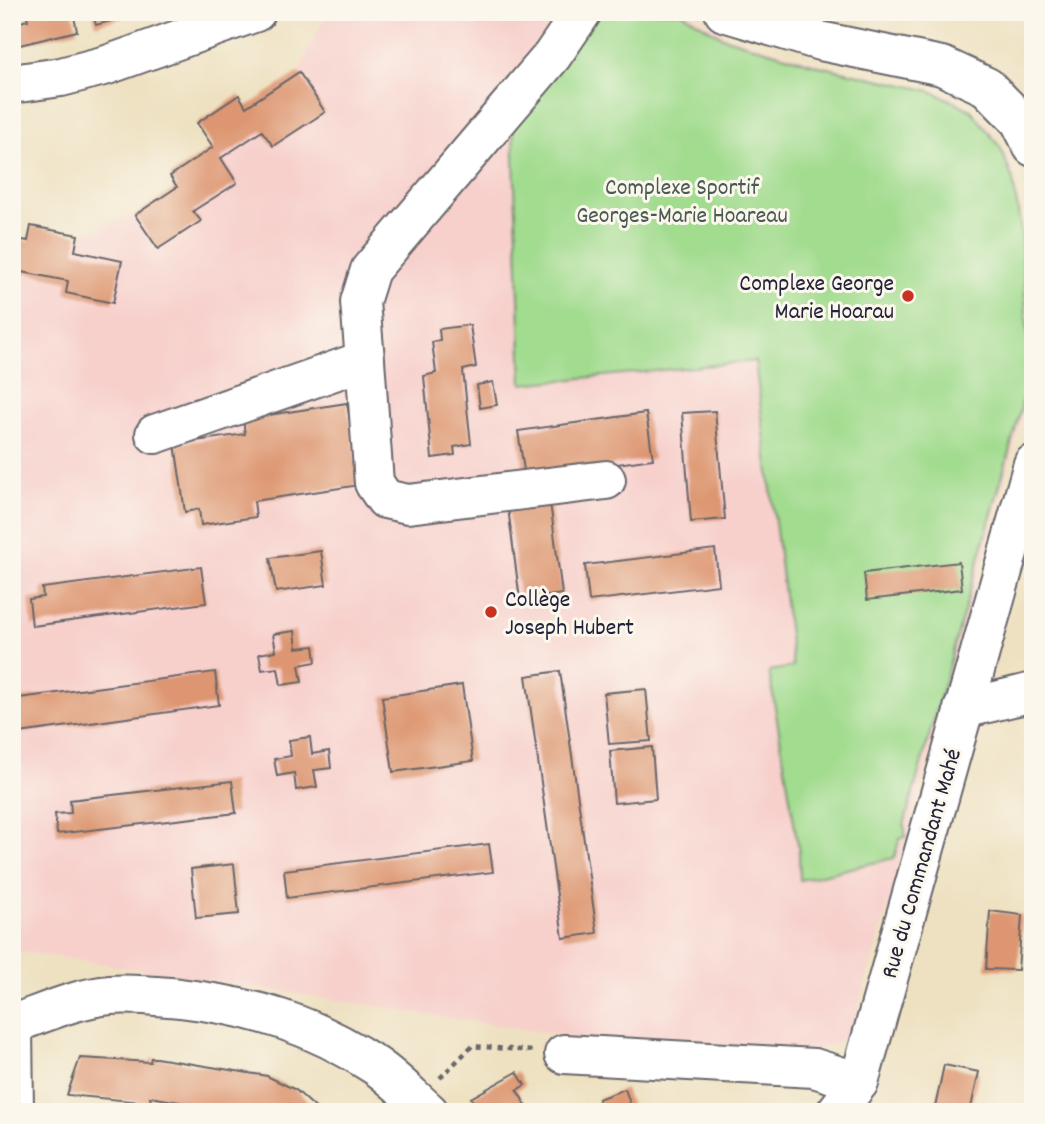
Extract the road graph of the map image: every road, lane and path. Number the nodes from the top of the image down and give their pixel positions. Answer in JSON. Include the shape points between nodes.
{"nodes":[{"id":1,"x":256,"y":12,"type":"edge"},
{"id":2,"x":565,"y":12,"type":"edge"},
{"id":3,"x":582,"y":12,"type":"edge"},
{"id":4,"x":724,"y":12,"type":"edge"},
{"id":5,"x":552,"y":56,"type":"junction"},
{"id":6,"x":12,"y":84,"type":"edge"},
{"id":7,"x":1033,"y":147,"type":"edge"},
{"id":8,"x":365,"y":360,"type":"junction"},
{"id":9,"x":155,"y":434,"type":"dead end"},
{"id":10,"x":1033,"y":464,"type":"edge"},
{"id":11,"x":606,"y":480,"type":"dead end"},
{"id":12,"x":1033,"y":692,"type":"edge"},
{"id":13,"x":963,"y":709,"type":"junction"},
{"id":14,"x":13,"y":1025,"type":"edge"},
{"id":15,"x":564,"y":1054,"type":"joint"},
{"id":16,"x":859,"y":1082,"type":"junction"},
{"id":17,"x":423,"y":1107,"type":"edge"},
{"id":18,"x":14,"y":1112,"type":"edge"},
{"id":19,"x":836,"y":1112,"type":"edge"}],
"edges":[{"from":1,"to":6,"type":"street","via":[[107,65]]},
{"from":2,"to":5,"type":"street"},
{"from":3,"to":5,"type":"street"},
{"from":4,"to":7,"type":"street","via":[[820,41],[942,66],[987,87],[1020,121]]},
{"from":5,"to":8,"type":"street","via":[[370,270],[360,302]]},
{"from":8,"to":9,"type":"street"},
{"from":8,"to":11,"type":"street","via":[[374,483],[385,499],[408,504]]},
{"from":10,"to":13,"type":"street","name":"Rue du Commandant Mahé"},
{"from":12,"to":13,"type":"street"},
{"from":13,"to":16,"type":"street","name":"Rue du Commandant Mahé"},
{"from":14,"to":17,"type":"street","via":[[110,995],[155,996],[256,1010],[335,1042],[377,1068]]},
{"from":14,"to":18,"type":"street"},
{"from":15,"to":16,"type":"street","via":[[814,1069]]},
{"from":15,"to":17,"type":"path","via":[[472,1046]]},
{"from":16,"to":19,"type":"street","name":"Rue du Commandant Mahé"}]}
